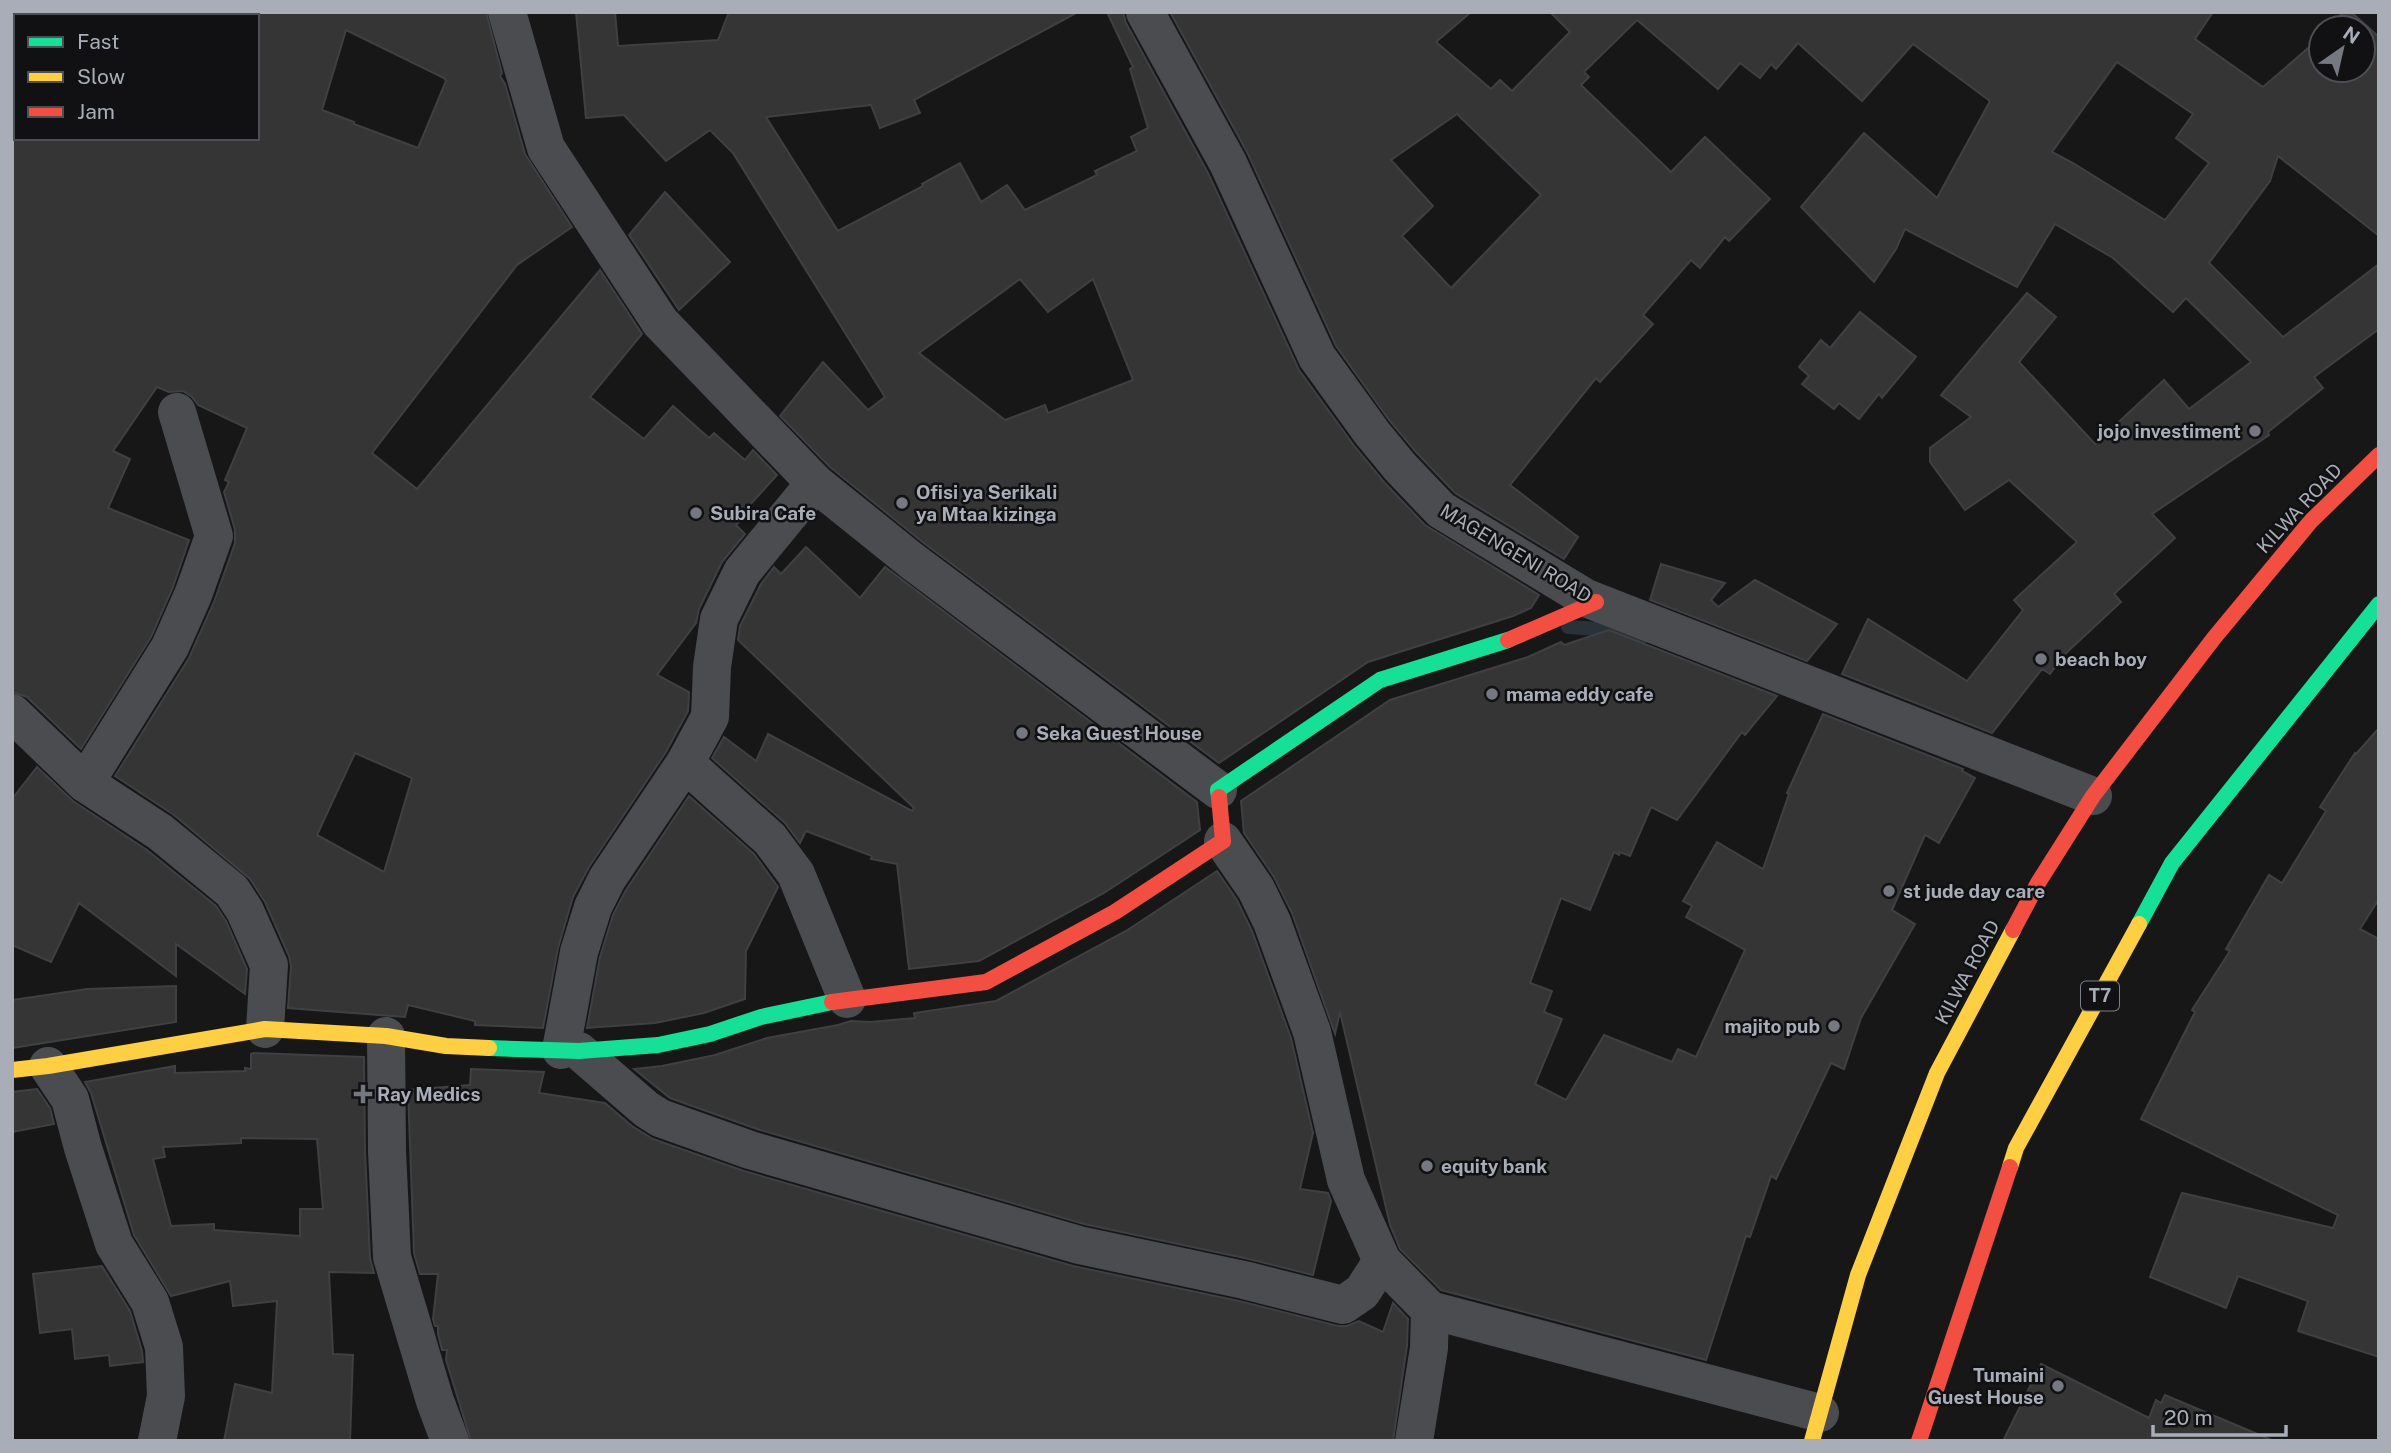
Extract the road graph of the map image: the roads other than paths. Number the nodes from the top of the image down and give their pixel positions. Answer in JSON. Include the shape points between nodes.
{"nodes":[{"id":1,"x":507,"y":12,"type":"edge"},
{"id":2,"x":1145,"y":12,"type":"edge"},
{"id":3,"x":177,"y":412,"type":"dead end"},
{"id":4,"x":2379,"y":455,"type":"edge"},
{"id":5,"x":815,"y":483,"type":"junction"},
{"id":6,"x":1596,"y":602,"type":"junction"},
{"id":7,"x":2379,"y":604,"type":"edge"},
{"id":8,"x":12,"y":713,"type":"edge"},
{"id":9,"x":685,"y":763,"type":"junction"},
{"id":10,"x":85,"y":783,"type":"junction"},
{"id":11,"x":1218,"y":790,"type":"junction"},
{"id":12,"x":2093,"y":796,"type":"junction"},
{"id":13,"x":1223,"y":841,"type":"junction"},
{"id":14,"x":847,"y":999,"type":"junction"},
{"id":15,"x":265,"y":1029,"type":"junction"},
{"id":16,"x":386,"y":1037,"type":"junction"},
{"id":17,"x":570,"y":1051,"type":"junction"},
{"id":18,"x":30,"y":1068,"type":"edge"},
{"id":19,"x":1382,"y":1261,"type":"junction"},
{"id":20,"x":1430,"y":1310,"type":"junction"},
{"id":21,"x":1816,"y":1427,"type":"edge"},
{"id":22,"x":158,"y":1441,"type":"edge"},
{"id":23,"x":450,"y":1441,"type":"edge"},
{"id":24,"x":1414,"y":1441,"type":"edge"},
{"id":25,"x":1919,"y":1441,"type":"edge"}],
"edges":[{"from":1,"to":5,"type":"street","via":[[546,148],[660,322]]},
{"from":2,"to":6,"type":"street","name":"MAGENGENI ROAD","via":[[1228,163],[1317,357],[1371,433],[1441,510]]},
{"from":3,"to":10,"type":"street","via":[[214,536],[170,647]]},
{"from":4,"to":12,"type":"main road","name":"KILWA ROAD","via":[[2311,521]]},
{"from":5,"to":9,"type":"street","via":[[742,572],[719,619],[710,717]]},
{"from":5,"to":11,"type":"street"},
{"from":6,"to":11,"type":"main road","via":[[1521,636],[1380,680]]},
{"from":6,"to":12,"type":"street","name":"MAGENGENI ROAD"},
{"from":7,"to":25,"type":"main road","number":"T7","via":[[2172,863],[2016,1148]]},
{"from":8,"to":10,"type":"street"},
{"from":9,"to":14,"type":"street","via":[[770,839],[796,874]]},
{"from":9,"to":17,"type":"street","via":[[593,907],[579,952]]},
{"from":10,"to":15,"type":"street","via":[[160,832],[232,891],[269,965]]},
{"from":11,"to":13,"type":"main road"},
{"from":12,"to":21,"type":"main road","name":"KILWA ROAD","via":[[2038,883],[1937,1073],[1858,1275]]},
{"from":13,"to":14,"type":"main road","via":[[1115,912],[986,982]]},
{"from":13,"to":19,"type":"street","via":[[1272,922],[1312,1032],[1346,1180]]},
{"from":14,"to":17,"type":"main road","via":[[658,1045]]},
{"from":15,"to":16,"type":"main road"},
{"from":15,"to":18,"type":"main road"},
{"from":16,"to":17,"type":"main road","via":[[446,1046]]},
{"from":16,"to":23,"type":"street","via":[[392,1257]]},
{"from":17,"to":19,"type":"street","via":[[660,1118],[750,1150],[1079,1245],[1343,1305],[1362,1292]]},
{"from":18,"to":22,"type":"street","via":[[71,1099],[114,1244],[150,1302],[164,1347],[166,1396]]},
{"from":19,"to":20,"type":"street"},
{"from":20,"to":21,"type":"street"},
{"from":20,"to":24,"type":"street","via":[[1429,1348]]}]}
